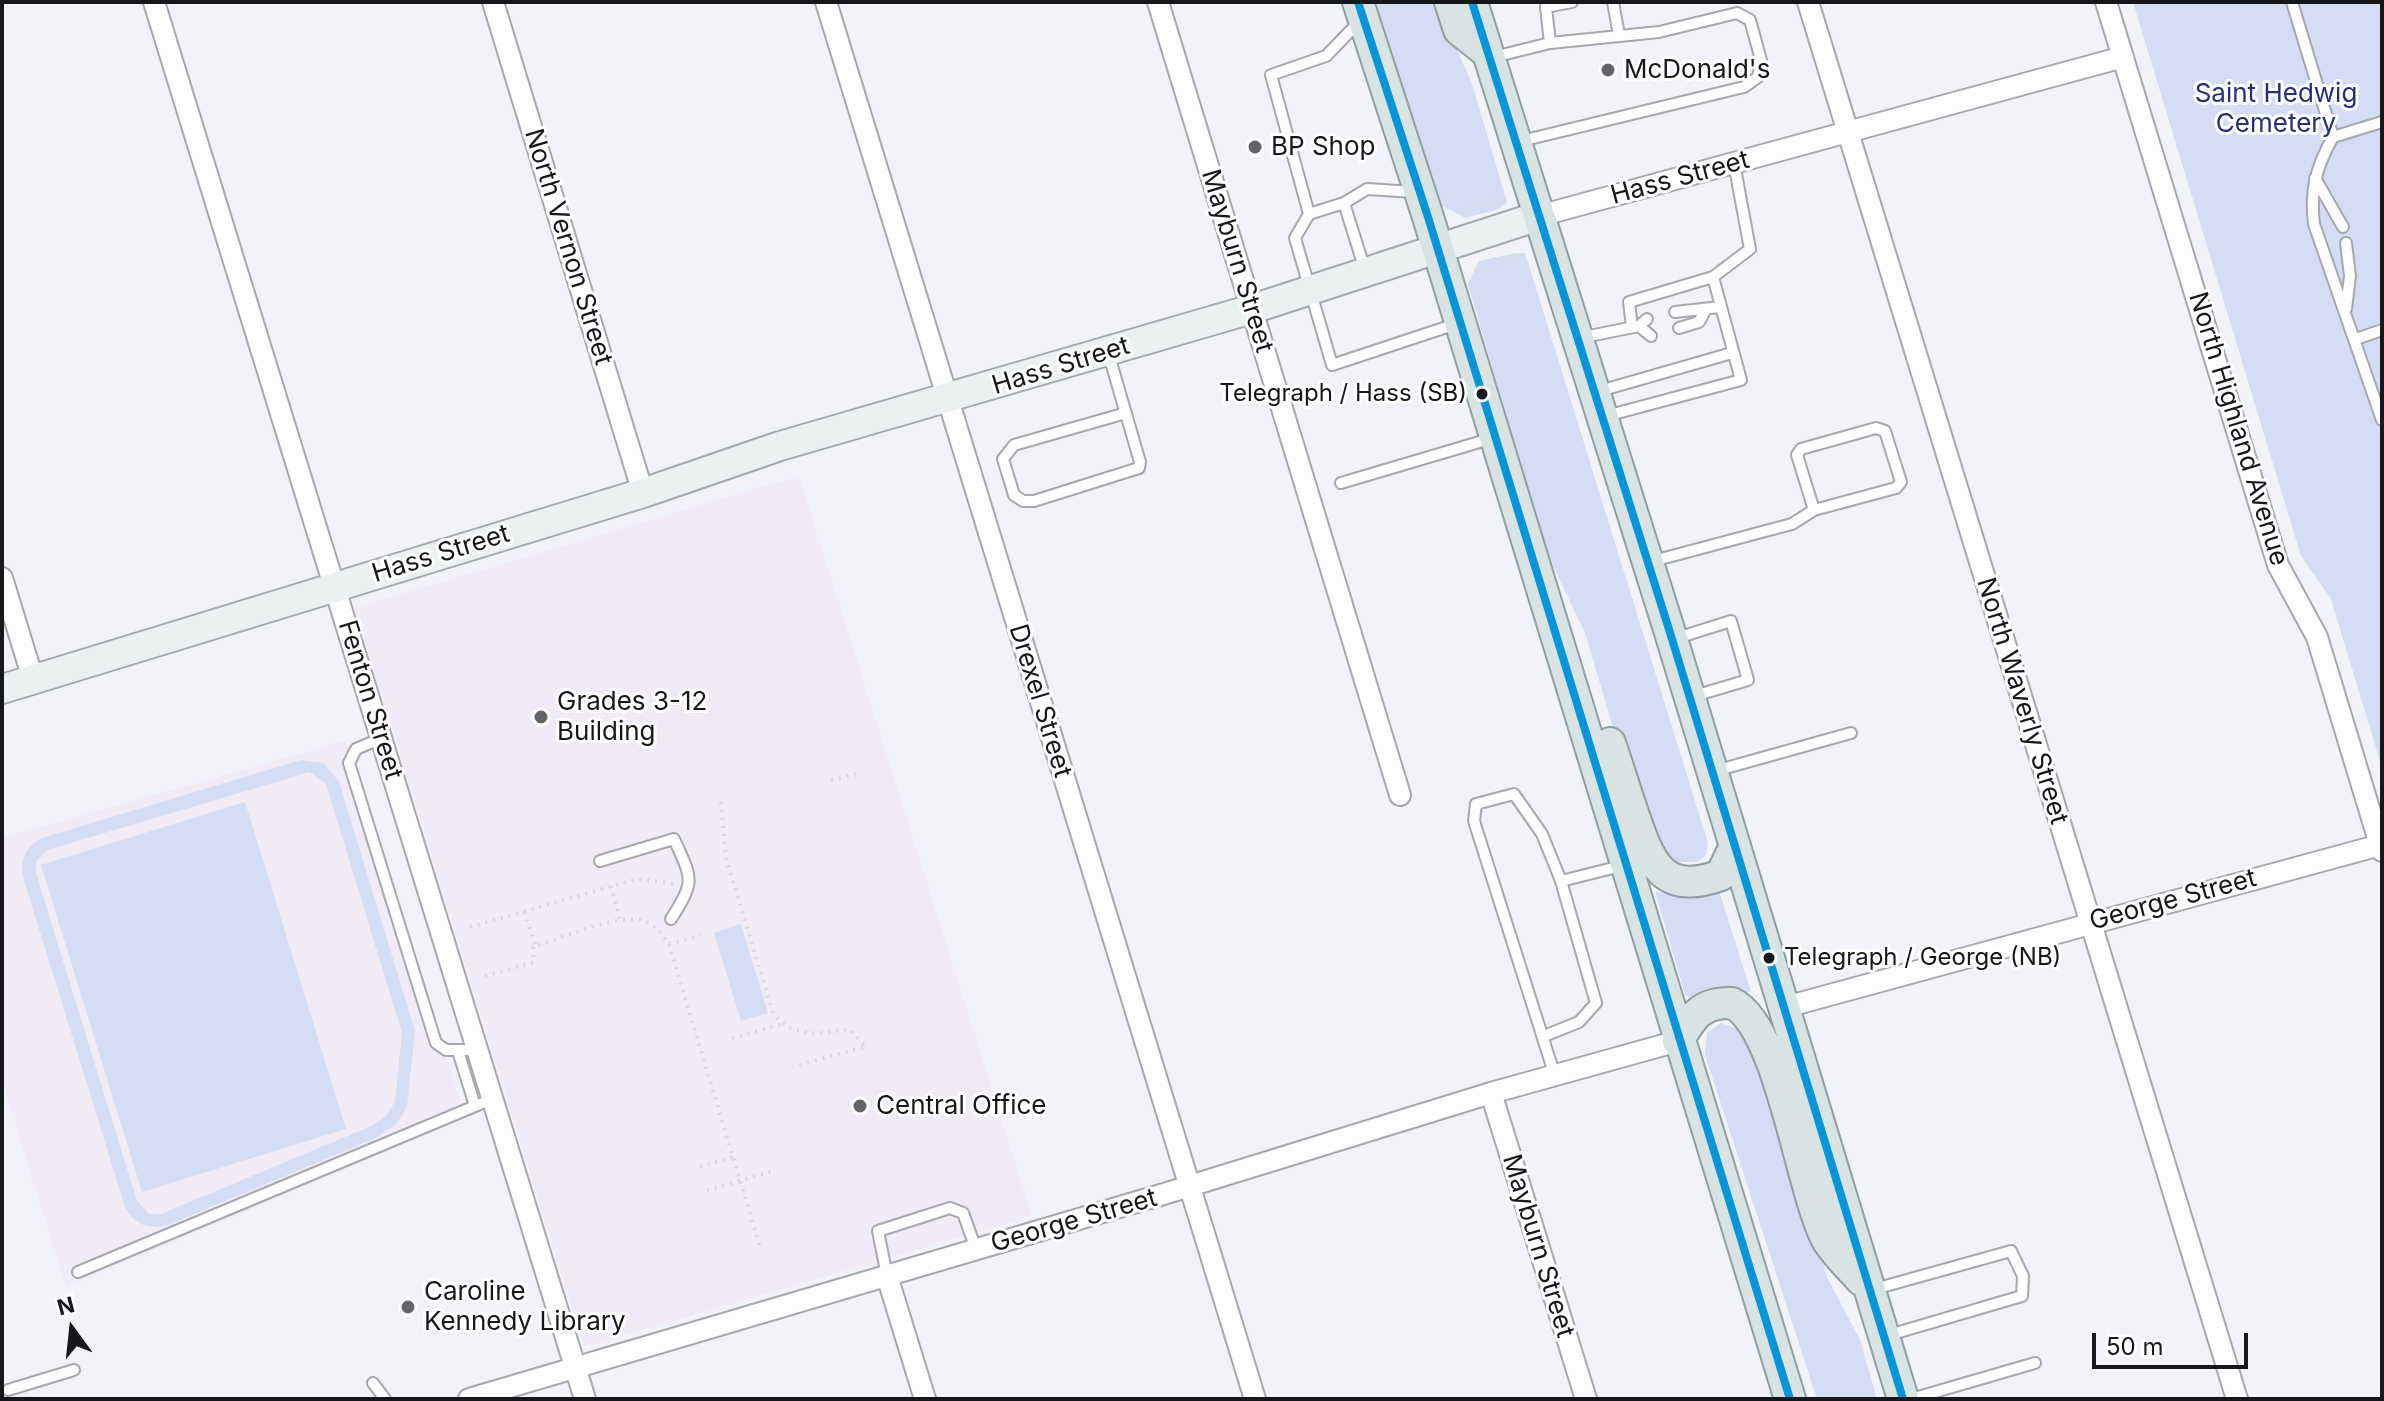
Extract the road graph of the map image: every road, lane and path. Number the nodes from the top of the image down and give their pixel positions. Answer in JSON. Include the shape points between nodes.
{"nodes":[{"id":1,"x":154,"y":2,"type":"edge"},
{"id":2,"x":493,"y":2,"type":"edge"},
{"id":3,"x":826,"y":2,"type":"edge"},
{"id":4,"x":1158,"y":2,"type":"edge"},
{"id":5,"x":1450,"y":2,"type":"edge"},
{"id":6,"x":1472,"y":2,"type":"edge"},
{"id":7,"x":1572,"y":2,"type":"edge"},
{"id":8,"x":1613,"y":2,"type":"edge"},
{"id":9,"x":1808,"y":2,"type":"edge"},
{"id":10,"x":2106,"y":2,"type":"edge"},
{"id":11,"x":2292,"y":2,"type":"edge"},
{"id":12,"x":1360,"y":10,"type":"edge"},
{"id":13,"x":1619,"y":35,"type":"junction"},
{"id":14,"x":1550,"y":43,"type":"junction"},
{"id":15,"x":1489,"y":55,"type":"junction"},
{"id":16,"x":2123,"y":57,"type":"junction"},
{"id":17,"x":2382,"y":122,"type":"edge"},
{"id":18,"x":1848,"y":131,"type":"junction"},
{"id":19,"x":2333,"y":137,"type":"junction"},
{"id":20,"x":1515,"y":142,"type":"junction"},
{"id":21,"x":1734,"y":163,"type":"junction"},
{"id":22,"x":2315,"y":178,"type":"junction"},
{"id":23,"x":1420,"y":192,"type":"junction"},
{"id":24,"x":1505,"y":198,"type":"dead end"},
{"id":25,"x":1344,"y":203,"type":"junction"},
{"id":26,"x":1462,"y":211,"type":"dead end"},
{"id":27,"x":1309,"y":214,"type":"junction"},
{"id":28,"x":1539,"y":216,"type":"junction"},
{"id":29,"x":2343,"y":227,"type":"dead end"},
{"id":30,"x":2346,"y":243,"type":"dead end"},
{"id":31,"x":1438,"y":250,"type":"junction"},
{"id":32,"x":1524,"y":256,"type":"dead end"},
{"id":33,"x":1475,"y":271,"type":"dead end"},
{"id":34,"x":1366,"y":273,"type":"junction"},
{"id":35,"x":1713,"y":277,"type":"junction"},
{"id":36,"x":1311,"y":290,"type":"junction"},
{"id":37,"x":1720,"y":307,"type":"junction"},
{"id":38,"x":1252,"y":309,"type":"junction"},
{"id":39,"x":1705,"y":311,"type":"junction"},
{"id":40,"x":2346,"y":311,"type":"junction"},
{"id":41,"x":1675,"y":312,"type":"dead end"},
{"id":42,"x":1460,"y":323,"type":"junction"},
{"id":43,"x":1639,"y":324,"type":"junction"},
{"id":44,"x":1679,"y":328,"type":"dead end"},
{"id":45,"x":2382,"y":330,"type":"edge"},
{"id":46,"x":1651,"y":336,"type":"dead end"},
{"id":47,"x":1577,"y":338,"type":"junction"},
{"id":48,"x":2356,"y":339,"type":"junction"},
{"id":49,"x":1108,"y":352,"type":"junction"},
{"id":50,"x":1732,"y":353,"type":"junction"},
{"id":51,"x":948,"y":400,"type":"junction"},
{"id":52,"x":1598,"y":405,"type":"junction"},
{"id":53,"x":1126,"y":413,"type":"junction"},
{"id":54,"x":2382,"y":420,"type":"edge"},
{"id":55,"x":1494,"y":437,"type":"junction"},
{"id":56,"x":1341,"y":483,"type":"dead end"},
{"id":57,"x":643,"y":493,"type":"junction"},
{"id":58,"x":1814,"y":510,"type":"junction"},
{"id":59,"x":1647,"y":563,"type":"junction"},
{"id":60,"x":2,"y":578,"type":"edge"},
{"id":61,"x":335,"y":586,"type":"junction"},
{"id":62,"x":1672,"y":639,"type":"junction"},
{"id":63,"x":33,"y":679,"type":"junction"},
{"id":64,"x":2,"y":689,"type":"edge"},
{"id":65,"x":1689,"y":697,"type":"junction"},
{"id":66,"x":1851,"y":733,"type":"dead end"},
{"id":67,"x":382,"y":738,"type":"junction"},
{"id":68,"x":1713,"y":772,"type":"junction"},
{"id":69,"x":857,"y":774,"type":"dead end"},
{"id":70,"x":831,"y":780,"type":"dead end"},
{"id":71,"x":1400,"y":795,"type":"dead end"},
{"id":72,"x":721,"y":802,"type":"dead end"},
{"id":73,"x":1735,"y":846,"type":"junction"},
{"id":74,"x":2381,"y":848,"type":"edge"},
{"id":75,"x":600,"y":861,"type":"dead end"},
{"id":76,"x":1637,"y":861,"type":"junction"},
{"id":77,"x":1561,"y":881,"type":"junction"},
{"id":78,"x":676,"y":884,"type":"dead end"},
{"id":79,"x":611,"y":886,"type":"junction"},
{"id":80,"x":524,"y":912,"type":"junction"},
{"id":81,"x":671,"y":919,"type":"dead end"},
{"id":82,"x":620,"y":920,"type":"junction"},
{"id":83,"x":2090,"y":922,"type":"junction"},
{"id":84,"x":470,"y":927,"type":"dead end"},
{"id":85,"x":701,"y":935,"type":"dead end"},
{"id":86,"x":669,"y":944,"type":"junction"},
{"id":87,"x":536,"y":946,"type":"junction"},
{"id":88,"x":485,"y":976,"type":"dead end"},
{"id":89,"x":1782,"y":1008,"type":"junction"},
{"id":90,"x":782,"y":1024,"type":"junction"},
{"id":91,"x":1544,"y":1036,"type":"junction"},
{"id":92,"x":732,"y":1038,"type":"dead end"},
{"id":93,"x":1678,"y":1041,"type":"junction"},
{"id":94,"x":467,"y":1051,"type":"junction"},
{"id":95,"x":793,"y":1067,"type":"dead end"},
{"id":96,"x":1555,"y":1076,"type":"junction"},
{"id":97,"x":1491,"y":1093,"type":"junction"},
{"id":98,"x":484,"y":1103,"type":"junction"},
{"id":99,"x":733,"y":1157,"type":"junction"},
{"id":100,"x":700,"y":1167,"type":"dead end"},
{"id":101,"x":774,"y":1171,"type":"dead end"},
{"id":102,"x":740,"y":1181,"type":"junction"},
{"id":103,"x":1189,"y":1187,"type":"junction"},
{"id":104,"x":707,"y":1190,"type":"dead end"},
{"id":105,"x":760,"y":1247,"type":"dead end"},
{"id":106,"x":976,"y":1249,"type":"junction"},
{"id":107,"x":78,"y":1272,"type":"dead end"},
{"id":108,"x":887,"y":1276,"type":"junction"},
{"id":109,"x":1869,"y":1291,"type":"junction"},
{"id":110,"x":1883,"y":1336,"type":"junction"},
{"id":111,"x":2035,"y":1363,"type":"dead end"},
{"id":112,"x":575,"y":1367,"type":"junction"},
{"id":113,"x":74,"y":1370,"type":"dead end"},
{"id":114,"x":373,"y":1383,"type":"dead end"},
{"id":115,"x":8,"y":1390,"type":"dead end"},
{"id":116,"x":527,"y":1391,"type":"edge"},
{"id":117,"x":385,"y":1399,"type":"edge"},
{"id":118,"x":469,"y":1399,"type":"edge"},
{"id":119,"x":585,"y":1399,"type":"edge"},
{"id":120,"x":925,"y":1399,"type":"edge"},
{"id":121,"x":1255,"y":1399,"type":"edge"},
{"id":122,"x":1586,"y":1399,"type":"edge"},
{"id":123,"x":1790,"y":1399,"type":"edge"},
{"id":124,"x":1903,"y":1399,"type":"edge"},
{"id":125,"x":1911,"y":1399,"type":"edge"},
{"id":126,"x":2237,"y":1399,"type":"edge"}],
"edges":[{"from":1,"to":61,"type":"street","name":"Fenton Street"},
{"from":2,"to":57,"type":"street","name":"North Vernon Street"},
{"from":3,"to":51,"type":"street","name":"Drexel Street"},
{"from":4,"to":38,"type":"street","name":"Mayburn Street"},
{"from":5,"to":15,"type":"main road","via":[[1459,30]]},
{"from":6,"to":15,"type":"main road"},
{"from":7,"to":14,"type":"lane","via":[[1546,7]]},
{"from":8,"to":13,"type":"lane"},
{"from":9,"to":18,"type":"street","name":"North Waverly Street"},
{"from":10,"to":16,"type":"street","name":"North Highland Avenue"},
{"from":11,"to":19,"type":"lane"},
{"from":12,"to":23,"type":"main road"},
{"from":12,"to":27,"type":"lane","via":[[1326,56],[1271,75]]},
{"from":13,"to":14,"type":"lane"},
{"from":13,"to":20,"type":"lane","via":[[1659,32],[1737,13],[1750,20],[1761,60],[1758,77],[1744,87]]},
{"from":14,"to":15,"type":"lane"},
{"from":15,"to":20,"type":"main road"},
{"from":16,"to":18,"type":"street","name":"Hass Street"},
{"from":16,"to":74,"type":"street","name":"North Highland Avenue","via":[[2278,565],[2317,637]]},
{"from":17,"to":19,"type":"lane"},
{"from":18,"to":21,"type":"street","name":"Hass Street"},
{"from":18,"to":83,"type":"street","name":"North Waverly Street"},
{"from":19,"to":22,"type":"lane"},
{"from":20,"to":28,"type":"main road"},
{"from":21,"to":28,"type":"street","name":"Hass Street"},
{"from":21,"to":35,"type":"lane","via":[[1750,249]]},
{"from":22,"to":29,"type":"lane"},
{"from":22,"to":40,"type":"lane","via":[[2310,194],[2314,224]]},
{"from":23,"to":25,"type":"lane","via":[[1367,189]]},
{"from":23,"to":31,"type":"main road"},
{"from":24,"to":26,"type":"path"},
{"from":25,"to":27,"type":"lane"},
{"from":25,"to":34,"type":"lane"},
{"from":27,"to":36,"type":"lane","via":[[1295,238]]},
{"from":28,"to":31,"type":"street","name":"Hass Street"},
{"from":28,"to":47,"type":"main road"},
{"from":30,"to":40,"type":"lane"},
{"from":31,"to":34,"type":"street","name":"Hass Street"},
{"from":31,"to":42,"type":"main road"},
{"from":32,"to":33,"type":"path"},
{"from":34,"to":36,"type":"street","name":"Hass Street"},
{"from":35,"to":37,"type":"lane"},
{"from":35,"to":43,"type":"lane","via":[[1629,302]]},
{"from":36,"to":38,"type":"street","name":"Hass Street"},
{"from":36,"to":42,"type":"lane","via":[[1332,365]]},
{"from":37,"to":39,"type":"lane"},
{"from":37,"to":50,"type":"lane"},
{"from":38,"to":49,"type":"street","name":"Hass Street"},
{"from":38,"to":71,"type":"street","name":"Mayburn Street"},
{"from":39,"to":41,"type":"lane","via":[[1695,307]]},
{"from":39,"to":44,"type":"lane","via":[[1699,322]]},
{"from":40,"to":48,"type":"lane"},
{"from":42,"to":55,"type":"main road"},
{"from":43,"to":46,"type":"lane"},
{"from":43,"to":47,"type":"lane"},
{"from":45,"to":48,"type":"lane"},
{"from":47,"to":52,"type":"main road"},
{"from":48,"to":54,"type":"lane"},
{"from":49,"to":51,"type":"street","name":"Hass Street"},
{"from":49,"to":53,"type":"lane"},
{"from":50,"to":52,"type":"lane"},
{"from":50,"to":52,"type":"lane","via":[[1741,380]]},
{"from":51,"to":57,"type":"street","name":"Hass Street","via":[[780,446]]},
{"from":51,"to":103,"type":"street","name":"Drexel Street"},
{"from":52,"to":59,"type":"main road"},
{"from":53,"to":53,"type":"lane","via":[[1139,468],[1034,501],[1014,495],[1003,459],[1014,445]]},
{"from":55,"to":56,"type":"lane"},
{"from":55,"to":76,"type":"main road","via":[[1549,615],[1587,674]]},
{"from":57,"to":61,"type":"street","name":"Hass Street"},
{"from":58,"to":58,"type":"lane","via":[[1896,488],[1901,482],[1885,431],[1876,428],[1801,449],[1797,455]]},
{"from":58,"to":59,"type":"lane","via":[[1792,524]]},
{"from":59,"to":62,"type":"main road"},
{"from":60,"to":63,"type":"street"},
{"from":61,"to":63,"type":"street","name":"Hass Street"},
{"from":61,"to":67,"type":"street","name":"Fenton Street"},
{"from":62,"to":65,"type":"main road"},
{"from":62,"to":65,"type":"lane","via":[[1731,621],[1748,680]]},
{"from":63,"to":64,"type":"street","name":"Hass Street"},
{"from":65,"to":68,"type":"main road"},
{"from":66,"to":68,"type":"lane"},
{"from":67,"to":94,"type":"street","name":"Fenton Street"},
{"from":67,"to":94,"type":"lane","via":[[356,749],[349,763],[436,1043],[446,1050]]},
{"from":68,"to":73,"type":"main road"},
{"from":69,"to":70,"type":"path"},
{"from":72,"to":90,"type":"path","via":[[726,858],[773,1013]]},
{"from":73,"to":76,"type":"main road","via":[[1721,875],[1700,883],[1683,882]]},
{"from":73,"to":89,"type":"main road"},
{"from":74,"to":83,"type":"street","name":"George Street"},
{"from":75,"to":81,"type":"lane","via":[[674,839],[689,872],[690,890]]},
{"from":76,"to":77,"type":"lane"},
{"from":76,"to":93,"type":"main road"},
{"from":77,"to":91,"type":"lane","via":[[1596,1003],[1579,1022]]},
{"from":77,"to":91,"type":"lane","via":[[1542,834],[1514,794],[1476,804],[1474,821]]},
{"from":78,"to":79,"type":"path","via":[[637,879]]},
{"from":79,"to":80,"type":"path"},
{"from":79,"to":82,"type":"path"},
{"from":80,"to":84,"type":"path"},
{"from":80,"to":87,"type":"path"},
{"from":82,"to":86,"type":"path","via":[[643,920]]},
{"from":82,"to":87,"type":"path"},
{"from":83,"to":89,"type":"street","name":"George Street"},
{"from":83,"to":126,"type":"street","name":"North Waverly Street"},
{"from":85,"to":86,"type":"path"},
{"from":86,"to":99,"type":"path"},
{"from":87,"to":88,"type":"path","via":[[534,962]]},
{"from":89,"to":109,"type":"main road"},
{"from":90,"to":92,"type":"path"},
{"from":90,"to":95,"type":"path","via":[[805,1035],[849,1029],[866,1046]]},
{"from":91,"to":96,"type":"lane"},
{"from":93,"to":96,"type":"street","name":"George Street"},
{"from":93,"to":109,"type":"main road","via":[[1705,1006],[1732,1003],[1751,1017],[1827,1239]]},
{"from":93,"to":123,"type":"main road"},
{"from":94,"to":98,"type":"street","name":"Fenton Street"},
{"from":96,"to":97,"type":"street","name":"George Street"},
{"from":97,"to":103,"type":"street","name":"George Street"},
{"from":97,"to":122,"type":"street","name":"Mayburn Street"},
{"from":98,"to":107,"type":"lane"},
{"from":98,"to":112,"type":"street","name":"Fenton Street"},
{"from":99,"to":100,"type":"path"},
{"from":99,"to":102,"type":"path"},
{"from":101,"to":102,"type":"path"},
{"from":102,"to":104,"type":"path"},
{"from":102,"to":105,"type":"path"},
{"from":103,"to":106,"type":"street","name":"George Street"},
{"from":103,"to":121,"type":"street","name":"Drexel Street"},
{"from":106,"to":108,"type":"street","name":"George Street"},
{"from":106,"to":108,"type":"lane","via":[[963,1213],[950,1208],[878,1231]]},
{"from":108,"to":112,"type":"street","name":"George Street"},
{"from":108,"to":120,"type":"street"},
{"from":109,"to":110,"type":"main road"},
{"from":109,"to":110,"type":"lane","via":[[2011,1251],[2023,1276],[2022,1296]]},
{"from":110,"to":124,"type":"main road"},
{"from":111,"to":125,"type":"lane"},
{"from":112,"to":116,"type":"street","name":"George Street"},
{"from":112,"to":119,"type":"street","name":"Fenton Street"},
{"from":113,"to":115,"type":"lane"},
{"from":114,"to":117,"type":"lane"},
{"from":116,"to":118,"type":"street","name":"George Street"}]}
